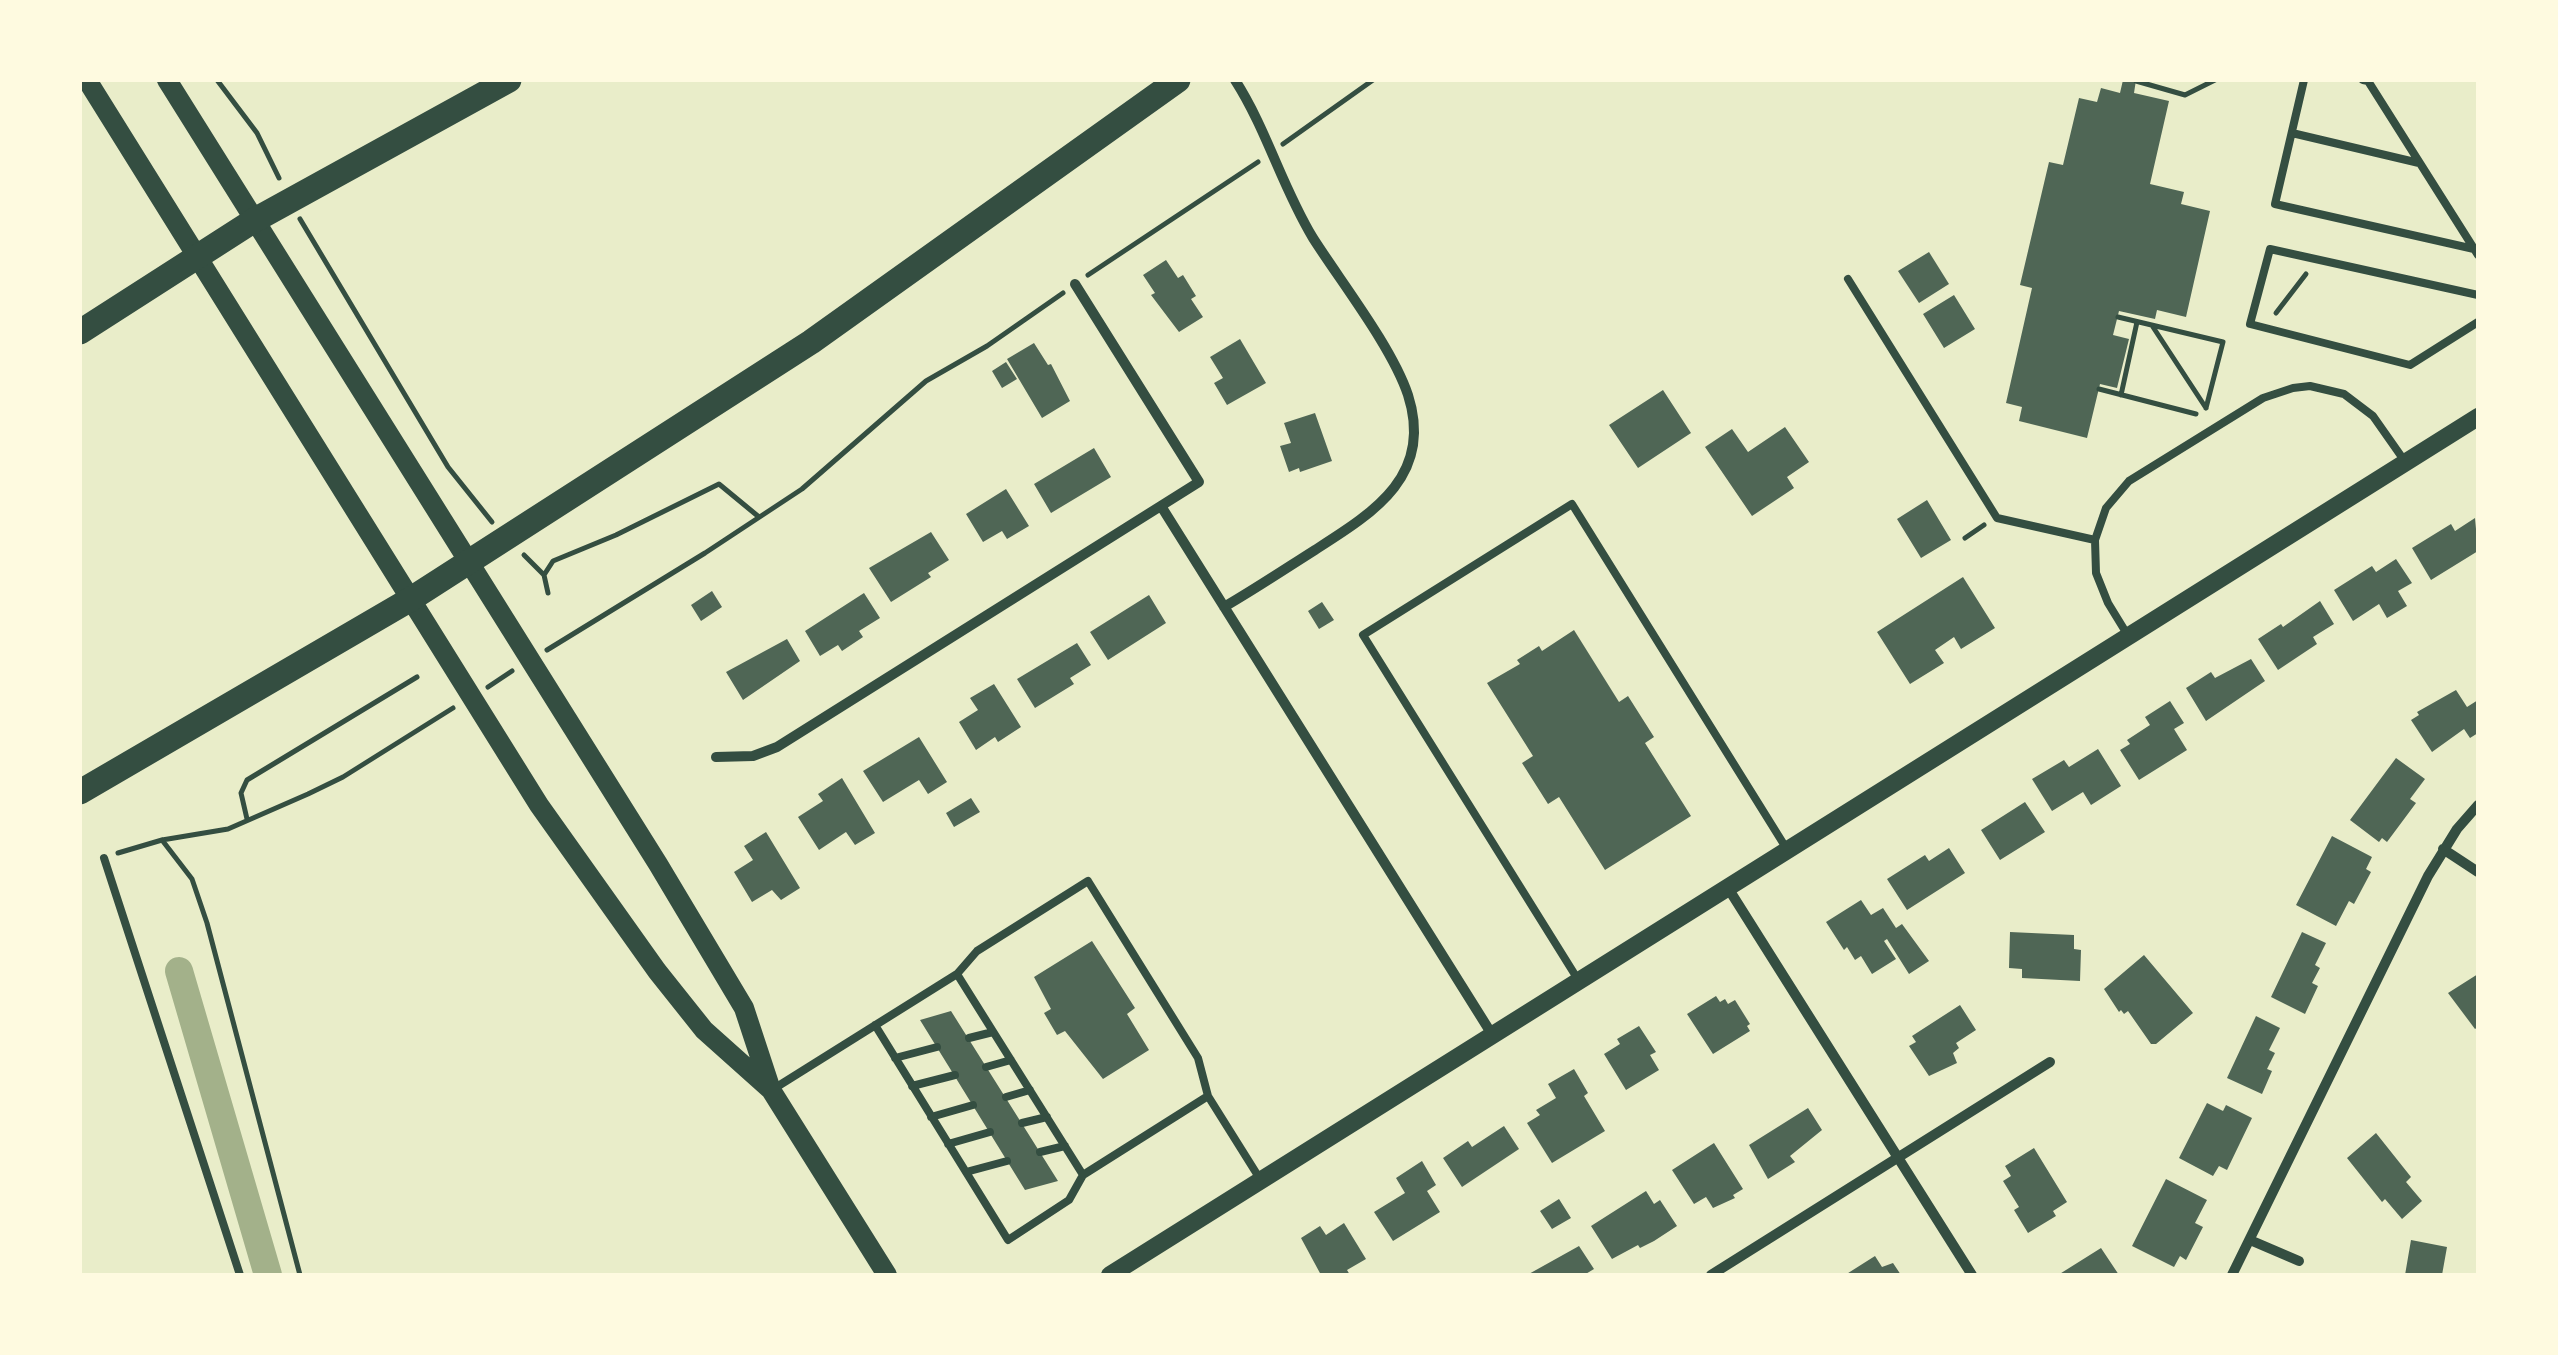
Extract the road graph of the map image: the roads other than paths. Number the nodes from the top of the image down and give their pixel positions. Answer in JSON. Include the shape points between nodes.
{"nodes":[{"id":1,"x":88,"y":80,"type":"edge"},
{"id":2,"x":167,"y":80,"type":"edge"},
{"id":3,"x":509,"y":80,"type":"edge"},
{"id":4,"x":1235,"y":80,"type":"edge"},
{"id":5,"x":2304,"y":80,"type":"edge"},
{"id":6,"x":2363,"y":80,"type":"edge"},
{"id":7,"x":1170,"y":86,"type":"edge"},
{"id":8,"x":2292,"y":132,"type":"junction"},
{"id":9,"x":2420,"y":164,"type":"junction"},
{"id":10,"x":253,"y":221,"type":"junction"},
{"id":11,"x":2476,"y":252,"type":"edge"},
{"id":12,"x":196,"y":257,"type":"junction"},
{"id":13,"x":1848,"y":279,"type":"dead end"},
{"id":14,"x":1074,"y":284,"type":"dead end"},
{"id":15,"x":2478,"y":296,"type":"edge"},
{"id":16,"x":2478,"y":322,"type":"edge"},
{"id":17,"x":80,"y":332,"type":"edge"},
{"id":18,"x":2478,"y":417,"type":"edge"},
{"id":19,"x":2406,"y":462,"type":"junction"},
{"id":20,"x":1161,"y":506,"type":"junction"},
{"id":21,"x":2095,"y":540,"type":"junction"},
{"id":22,"x":469,"y":563,"type":"junction"},
{"id":23,"x":411,"y":599,"type":"junction"},
{"id":24,"x":1224,"y":607,"type":"junction"},
{"id":25,"x":2129,"y":637,"type":"junction"},
{"id":26,"x":716,"y":757,"type":"dead end"},
{"id":27,"x":80,"y":792,"type":"edge"},
{"id":28,"x":2478,"y":805,"type":"edge"},
{"id":29,"x":2443,"y":849,"type":"junction"},
{"id":30,"x":1788,"y":851,"type":"junction"},
{"id":31,"x":104,"y":858,"type":"road end"},
{"id":32,"x":2478,"y":872,"type":"edge"},
{"id":33,"x":1728,"y":888,"type":"junction"},
{"id":34,"x":957,"y":974,"type":"junction"},
{"id":35,"x":1580,"y":982,"type":"junction"},
{"id":36,"x":875,"y":1025,"type":"junction"},
{"id":37,"x":993,"y":1032,"type":"junction"},
{"id":38,"x":1494,"y":1036,"type":"junction"},
{"id":39,"x":969,"y":1038,"type":"dead end"},
{"id":40,"x":937,"y":1047,"type":"dead end"},
{"id":41,"x":895,"y":1058,"type":"junction"},
{"id":42,"x":1011,"y":1060,"type":"junction"},
{"id":43,"x":2050,"y":1062,"type":"dead end"},
{"id":44,"x":986,"y":1066,"type":"dead end"},
{"id":45,"x":954,"y":1075,"type":"dead end"},
{"id":46,"x":912,"y":1086,"type":"junction"},
{"id":47,"x":771,"y":1090,"type":"junction"},
{"id":48,"x":1030,"y":1090,"type":"junction"},
{"id":49,"x":1006,"y":1096,"type":"dead end"},
{"id":50,"x":1208,"y":1096,"type":"junction"},
{"id":51,"x":973,"y":1105,"type":"dead end"},
{"id":52,"x":931,"y":1117,"type":"junction"},
{"id":53,"x":1047,"y":1117,"type":"junction"},
{"id":54,"x":1022,"y":1124,"type":"dead end"},
{"id":55,"x":990,"y":1132,"type":"dead end"},
{"id":56,"x":948,"y":1144,"type":"junction"},
{"id":57,"x":1065,"y":1146,"type":"junction"},
{"id":58,"x":1040,"y":1152,"type":"dead end"},
{"id":59,"x":1898,"y":1157,"type":"junction"},
{"id":60,"x":1008,"y":1161,"type":"dead end"},
{"id":61,"x":966,"y":1172,"type":"junction"},
{"id":62,"x":1083,"y":1174,"type":"junction"},
{"id":63,"x":1262,"y":1182,"type":"junction"},
{"id":64,"x":2250,"y":1240,"type":"junction"},
{"id":65,"x":2299,"y":1261,"type":"dead end"},
{"id":66,"x":240,"y":1275,"type":"edge"},
{"id":67,"x":887,"y":1275,"type":"edge"},
{"id":68,"x":1110,"y":1275,"type":"edge"},
{"id":69,"x":1710,"y":1275,"type":"edge"},
{"id":70,"x":1972,"y":1275,"type":"edge"},
{"id":71,"x":2232,"y":1275,"type":"edge"}],
"edges":[{"from":1,"to":12,"type":"main road"},
{"from":2,"to":10,"type":"main road"},
{"from":3,"to":10,"type":"highway"},
{"from":4,"to":24,"type":"street","via":[[1299,214],[1400,378],[1414,424],[1405,470],[1379,506]]},
{"from":5,"to":8,"type":"lane"},
{"from":6,"to":9,"type":"lane"},
{"from":7,"to":22,"type":"highway","via":[[811,342]]},
{"from":8,"to":9,"type":"lane"},
{"from":8,"to":11,"type":"lane","via":[[2276,204]]},
{"from":9,"to":11,"type":"lane"},
{"from":10,"to":12,"type":"highway"},
{"from":10,"to":22,"type":"main road"},
{"from":12,"to":17,"type":"highway"},
{"from":12,"to":23,"type":"main road"},
{"from":13,"to":21,"type":"lane","via":[[1998,518]]},
{"from":14,"to":20,"type":"street","via":[[1199,482]]},
{"from":15,"to":16,"type":"lane","via":[[2270,248],[2250,324],[2410,366]]},
{"from":18,"to":19,"type":"street"},
{"from":19,"to":21,"type":"lane","via":[[2360,403],[2326,389],[2294,388],[2262,398],[2129,482],[2106,508]]},
{"from":19,"to":25,"type":"street"},
{"from":20,"to":24,"type":"street"},
{"from":20,"to":26,"type":"street","via":[[776,747],[754,756]]},
{"from":21,"to":25,"type":"lane","via":[[2101,588]]},
{"from":22,"to":23,"type":"highway"},
{"from":22,"to":47,"type":"main road","via":[[744,1008]]},
{"from":23,"to":27,"type":"highway"},
{"from":23,"to":47,"type":"main road","via":[[540,805],[657,971],[704,1030]]},
{"from":24,"to":38,"type":"street"},
{"from":25,"to":30,"type":"street"},
{"from":28,"to":29,"type":"street"},
{"from":29,"to":32,"type":"street"},
{"from":29,"to":64,"type":"street"},
{"from":30,"to":33,"type":"street"},
{"from":30,"to":35,"type":"lane","via":[[1572,504],[1362,635]]},
{"from":31,"to":66,"type":"lane"},
{"from":33,"to":35,"type":"street"},
{"from":33,"to":59,"type":"street"},
{"from":34,"to":36,"type":"lane"},
{"from":34,"to":37,"type":"lane"},
{"from":34,"to":50,"type":"lane","via":[[977,951],[1088,882],[1198,1058]]},
{"from":35,"to":38,"type":"street"},
{"from":36,"to":41,"type":"lane"},
{"from":36,"to":47,"type":"lane"},
{"from":37,"to":39,"type":"lane"},
{"from":37,"to":42,"type":"lane"},
{"from":38,"to":63,"type":"street"},
{"from":40,"to":41,"type":"lane"},
{"from":41,"to":46,"type":"lane"},
{"from":42,"to":44,"type":"lane"},
{"from":42,"to":48,"type":"lane"},
{"from":43,"to":59,"type":"street"},
{"from":45,"to":46,"type":"lane"},
{"from":46,"to":52,"type":"lane"},
{"from":47,"to":67,"type":"main road"},
{"from":48,"to":49,"type":"lane"},
{"from":48,"to":53,"type":"lane"},
{"from":50,"to":62,"type":"lane"},
{"from":50,"to":63,"type":"lane"},
{"from":51,"to":52,"type":"lane"},
{"from":52,"to":56,"type":"lane"},
{"from":53,"to":54,"type":"lane"},
{"from":53,"to":57,"type":"lane"},
{"from":55,"to":56,"type":"lane"},
{"from":56,"to":61,"type":"lane"},
{"from":57,"to":58,"type":"lane"},
{"from":57,"to":62,"type":"lane"},
{"from":59,"to":69,"type":"street"},
{"from":59,"to":70,"type":"street"},
{"from":60,"to":61,"type":"lane"},
{"from":61,"to":62,"type":"lane","via":[[1008,1240],[1069,1200]]},
{"from":63,"to":68,"type":"street"},
{"from":64,"to":65,"type":"street"},
{"from":64,"to":71,"type":"street"}]}
